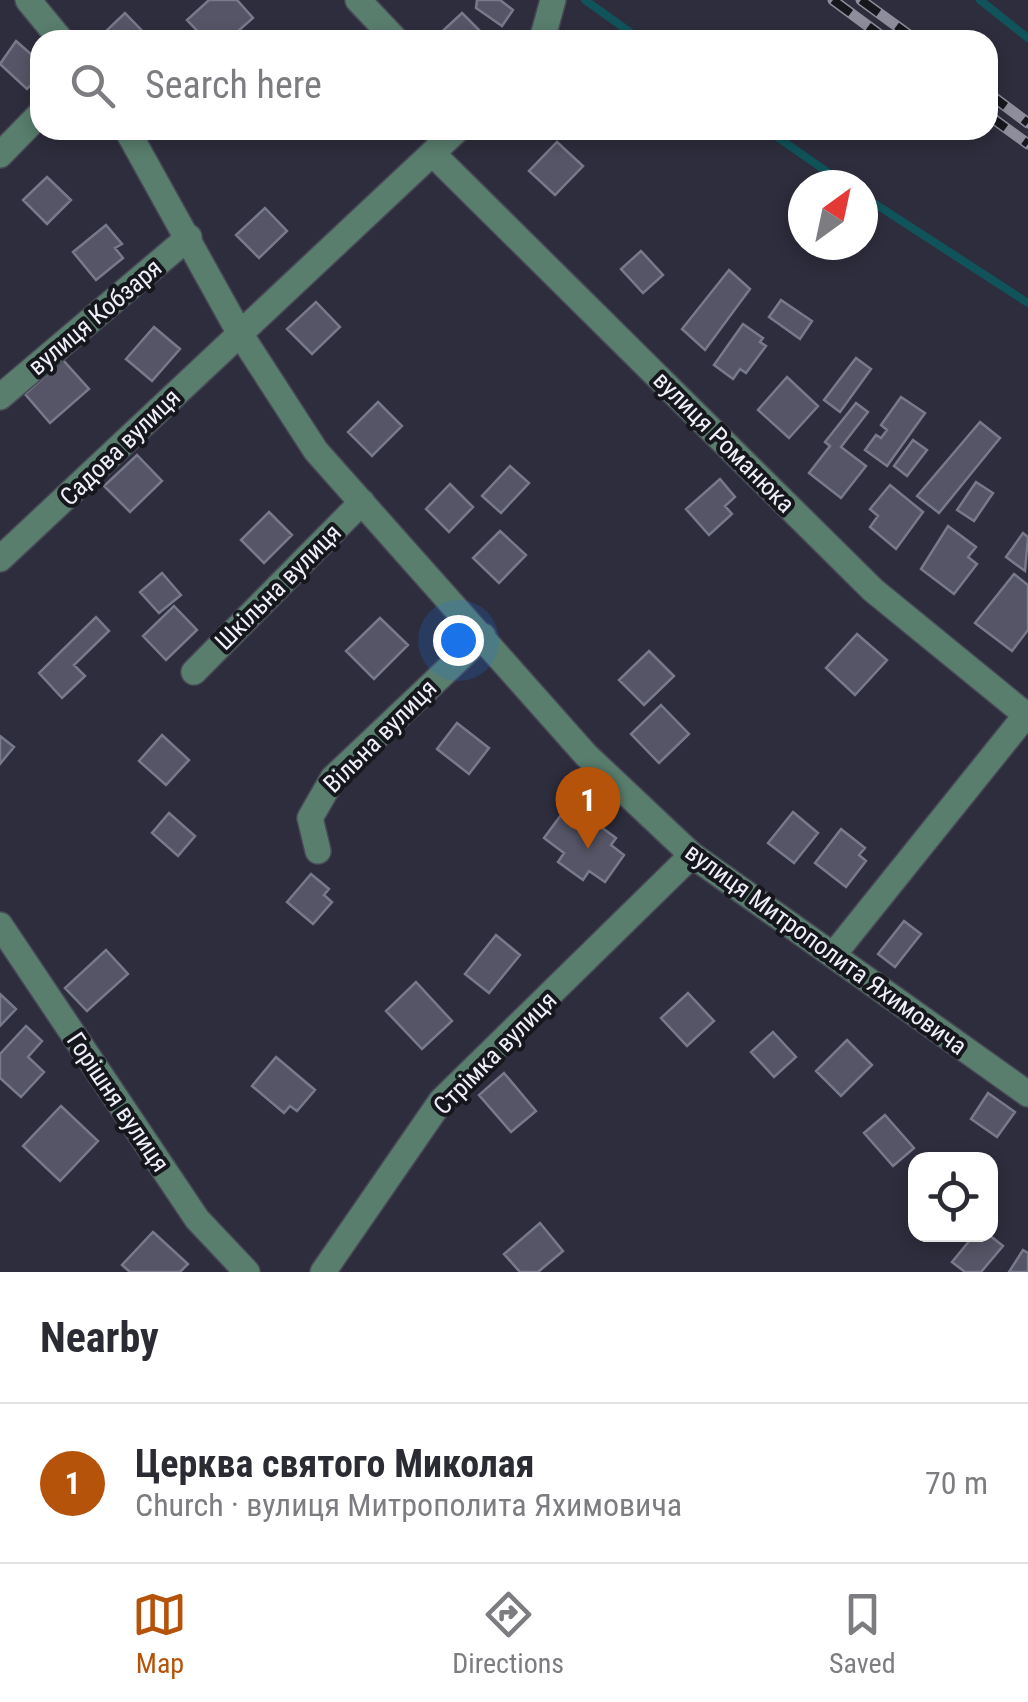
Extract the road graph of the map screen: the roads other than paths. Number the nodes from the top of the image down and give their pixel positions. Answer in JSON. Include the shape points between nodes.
{"nodes":[{"id":1,"x":28,"y":0,"type":"edge"},
{"id":2,"x":358,"y":0,"type":"edge"},
{"id":3,"x":553,"y":0,"type":"edge"},
{"id":4,"x":53,"y":30,"type":"edge"},
{"id":5,"x":386,"y":30,"type":"edge"},
{"id":6,"x":545,"y":30,"type":"edge"},
{"id":7,"x":30,"y":124,"type":"edge"},
{"id":8,"x":133,"y":140,"type":"edge"},
{"id":9,"x":448,"y":140,"type":"edge"},
{"id":10,"x":0,"y":155,"type":"edge"},
{"id":11,"x":434,"y":155,"type":"junction"},
{"id":12,"x":189,"y":237,"type":"junction"},
{"id":13,"x":239,"y":332,"type":"junction"},
{"id":14,"x":0,"y":397,"type":"edge"},
{"id":15,"x":362,"y":502,"type":"junction"},
{"id":16,"x":0,"y":559,"type":"edge"},
{"id":17,"x":483,"y":636,"type":"junction"},
{"id":18,"x":194,"y":672,"type":"dead end"},
{"id":19,"x":1027,"y":715,"type":"edge"},
{"id":20,"x":318,"y":851,"type":"dead end"},
{"id":21,"x":692,"y":855,"type":"junction"},
{"id":22,"x":0,"y":925,"type":"edge"},
{"id":23,"x":834,"y":954,"type":"junction"},
{"id":24,"x":1028,"y":1094,"type":"edge"},
{"id":25,"x":247,"y":1272,"type":"edge"},
{"id":26,"x":323,"y":1272,"type":"edge"}],
"edges":[{"from":1,"to":4,"type":"street"},
{"from":2,"to":5,"type":"street"},
{"from":3,"to":6,"type":"street"},
{"from":7,"to":10,"type":"street"},
{"from":8,"to":12,"type":"street","name":"вулиця Митрополита Яхимовича"},
{"from":9,"to":11,"type":"street"},
{"from":11,"to":13,"type":"street"},
{"from":11,"to":19,"type":"street","name":"вулиця Романюка","via":[[873,590]]},
{"from":12,"to":13,"type":"street","name":"вулиця Митрополита Яхимовича"},
{"from":12,"to":14,"type":"street","name":"вулиця Кобзаря"},
{"from":13,"to":15,"type":"street","name":"вулиця Митрополита Яхимовича","via":[[316,450]]},
{"from":13,"to":16,"type":"street","name":"Садова вулиця"},
{"from":15,"to":17,"type":"street","name":"вулиця Митрополита Яхимовича"},
{"from":15,"to":18,"type":"street","name":"Шкільна вулиця"},
{"from":17,"to":20,"type":"street","name":"Вільна вулиця","via":[[326,785],[310,818]]},
{"from":17,"to":21,"type":"street","name":"вулиця Митрополита Яхимовича","via":[[586,755]]},
{"from":19,"to":23,"type":"street","name":"вулиця Романюка"},
{"from":21,"to":23,"type":"street","name":"вулиця Митрополита Яхимовича"},
{"from":21,"to":26,"type":"street","name":"Стрімка вулиця","via":[[441,1100]]},
{"from":22,"to":25,"type":"street","name":"Горішня вулиця","via":[[198,1218]]},
{"from":23,"to":24,"type":"street","name":"вулиця Митрополита Яхимовича"}]}
